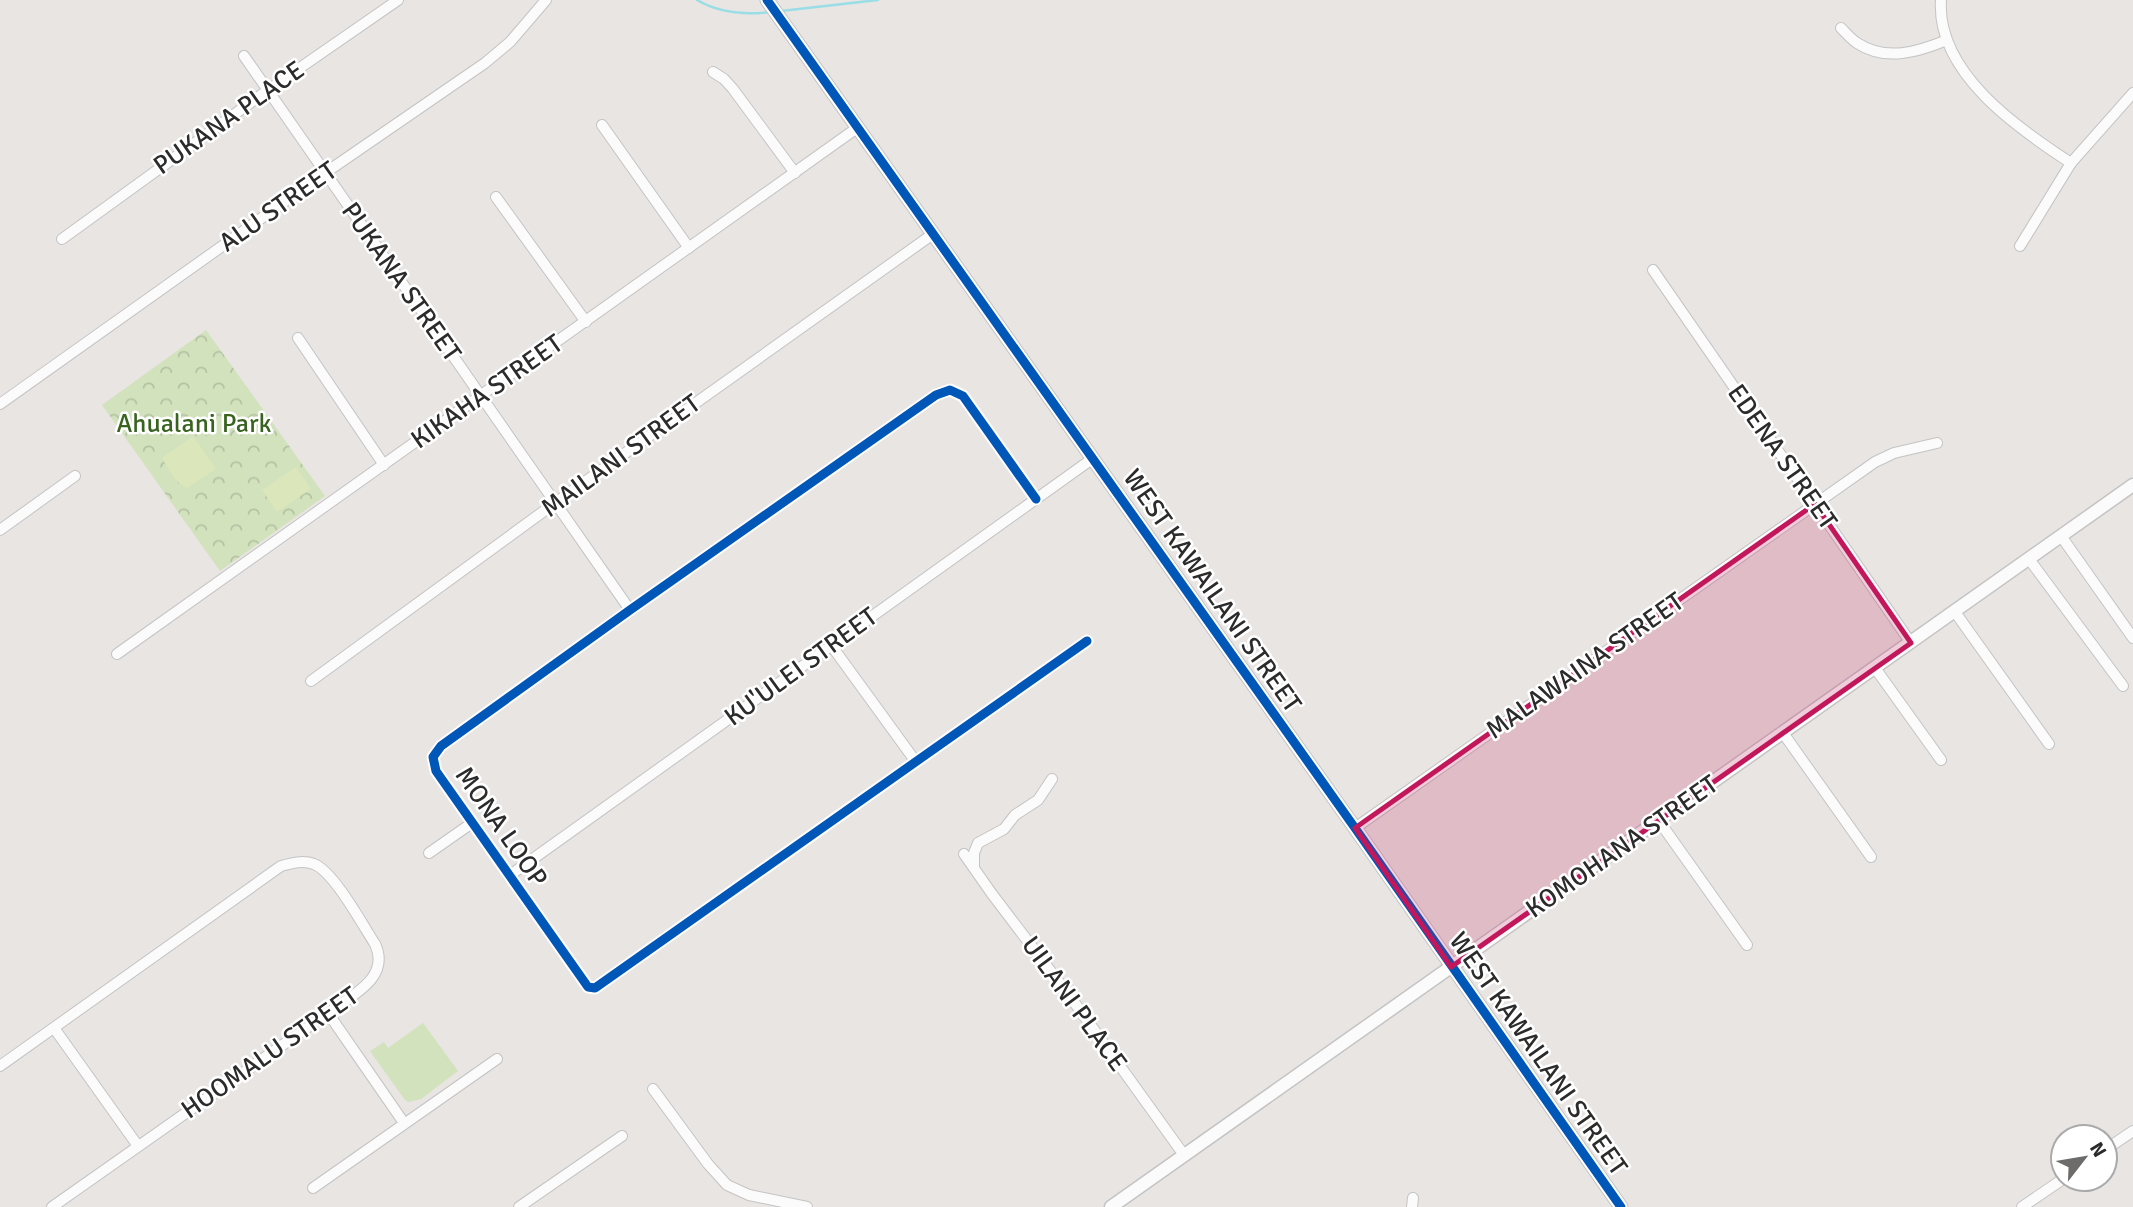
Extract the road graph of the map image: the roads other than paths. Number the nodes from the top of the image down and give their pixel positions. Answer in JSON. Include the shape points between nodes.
{"nodes":[{"id":1,"x":398,"y":0,"type":"edge"},
{"id":2,"x":546,"y":0,"type":"edge"},
{"id":3,"x":766,"y":0,"type":"edge"},
{"id":4,"x":1941,"y":0,"type":"edge"},
{"id":5,"x":1841,"y":28,"type":"dead end"},
{"id":6,"x":1947,"y":40,"type":"junction"},
{"id":7,"x":244,"y":56,"type":"dead end"},
{"id":8,"x":713,"y":72,"type":"dead end"},
{"id":9,"x":268,"y":90,"type":"junction"},
{"id":10,"x":2133,"y":93,"type":"edge"},
{"id":11,"x":602,"y":125,"type":"dead end"},
{"id":12,"x":857,"y":128,"type":"junction"},
{"id":13,"x":2071,"y":163,"type":"junction"},
{"id":14,"x":325,"y":173,"type":"junction"},
{"id":15,"x":795,"y":173,"type":"junction"},
{"id":16,"x":496,"y":197,"type":"dead end"},
{"id":17,"x":933,"y":234,"type":"junction"},
{"id":18,"x":62,"y":239,"type":"dead end"},
{"id":19,"x":2020,"y":246,"type":"dead end"},
{"id":20,"x":689,"y":248,"type":"junction"},
{"id":21,"x":1653,"y":270,"type":"dead end"},
{"id":22,"x":586,"y":322,"type":"junction"},
{"id":23,"x":298,"y":338,"type":"dead end"},
{"id":24,"x":481,"y":396,"type":"junction"},
{"id":25,"x":0,"y":404,"type":"edge"},
{"id":26,"x":1937,"y":443,"type":"dead end"},
{"id":27,"x":1092,"y":459,"type":"junction"},
{"id":28,"x":384,"y":465,"type":"junction"},
{"id":29,"x":75,"y":477,"type":"dead end"},
{"id":30,"x":2133,"y":485,"type":"edge"},
{"id":31,"x":1036,"y":499,"type":"junction"},
{"id":32,"x":555,"y":503,"type":"junction"},
{"id":33,"x":1815,"y":504,"type":"junction"},
{"id":34,"x":0,"y":530,"type":"edge"},
{"id":35,"x":2061,"y":536,"type":"junction"},
{"id":36,"x":2029,"y":559,"type":"junction"},
{"id":37,"x":631,"y":610,"type":"junction"},
{"id":38,"x":1955,"y":612,"type":"junction"},
{"id":39,"x":2133,"y":638,"type":"edge"},
{"id":40,"x":1087,"y":641,"type":"dead end"},
{"id":41,"x":1911,"y":643,"type":"junction"},
{"id":42,"x":831,"y":645,"type":"junction"},
{"id":43,"x":117,"y":654,"type":"dead end"},
{"id":44,"x":1875,"y":668,"type":"junction"},
{"id":45,"x":311,"y":681,"type":"dead end"},
{"id":46,"x":2123,"y":686,"type":"dead end"},
{"id":47,"x":1783,"y":733,"type":"junction"},
{"id":48,"x":2049,"y":744,"type":"dead end"},
{"id":49,"x":1941,"y":760,"type":"dead end"},
{"id":50,"x":916,"y":762,"type":"junction"},
{"id":51,"x":1052,"y":779,"type":"dead end"},
{"id":52,"x":1659,"y":821,"type":"junction"},
{"id":53,"x":472,"y":823,"type":"junction"},
{"id":54,"x":1355,"y":828,"type":"junction"},
{"id":55,"x":429,"y":853,"type":"dead end"},
{"id":56,"x":964,"y":854,"type":"dead end"},
{"id":57,"x":1871,"y":857,"type":"dead end"},
{"id":58,"x":974,"y":868,"type":"junction"},
{"id":59,"x":509,"y":876,"type":"junction"},
{"id":60,"x":1746,"y":945,"type":"dead end"},
{"id":61,"x":1451,"y":967,"type":"junction"},
{"id":62,"x":328,"y":1013,"type":"junction"},
{"id":63,"x":54,"y":1028,"type":"junction"},
{"id":64,"x":497,"y":1059,"type":"dead end"},
{"id":65,"x":0,"y":1066,"type":"edge"},
{"id":66,"x":653,"y":1089,"type":"dead end"},
{"id":67,"x":404,"y":1124,"type":"junction"},
{"id":68,"x":622,"y":1136,"type":"dead end"},
{"id":69,"x":138,"y":1146,"type":"junction"},
{"id":70,"x":1184,"y":1155,"type":"junction"},
{"id":71,"x":313,"y":1188,"type":"dead end"},
{"id":72,"x":2049,"y":1189,"type":"edge"},
{"id":73,"x":52,"y":1207,"type":"edge"},
{"id":74,"x":519,"y":1207,"type":"edge"},
{"id":75,"x":807,"y":1207,"type":"edge"},
{"id":76,"x":1111,"y":1207,"type":"edge"},
{"id":77,"x":1621,"y":1207,"type":"edge"},
{"id":78,"x":2022,"y":1207,"type":"edge"}],
"edges":[{"from":1,"to":9,"type":"street","name":"PUKANA PLACE"},
{"from":2,"to":14,"type":"street","name":"ALU STREET","via":[[485,63]]},
{"from":3,"to":12,"type":"street","name":"WEST KAWAILANI STREET"},
{"from":4,"to":6,"type":"street"},
{"from":5,"to":6,"type":"street","via":[[1856,43],[1886,53],[1917,51]]},
{"from":6,"to":13,"type":"street","via":[[1978,89]]},
{"from":7,"to":9,"type":"street","name":"PUKANA STREET"},
{"from":8,"to":15,"type":"street","via":[[733,89]]},
{"from":9,"to":14,"type":"street","name":"PUKANA STREET"},
{"from":9,"to":18,"type":"street","name":"PUKANA PLACE"},
{"from":10,"to":13,"type":"street"},
{"from":11,"to":20,"type":"street"},
{"from":12,"to":15,"type":"street","name":"KIKAHA STREET"},
{"from":12,"to":17,"type":"street","name":"WEST KAWAILANI STREET"},
{"from":13,"to":19,"type":"street"},
{"from":14,"to":24,"type":"street","name":"PUKANA STREET"},
{"from":14,"to":25,"type":"street","name":"ALU STREET"},
{"from":15,"to":20,"type":"street","name":"KIKAHA STREET"},
{"from":16,"to":22,"type":"street"},
{"from":17,"to":27,"type":"street","name":"WEST KAWAILANI STREET"},
{"from":17,"to":32,"type":"street","name":"MAILANI STREET"},
{"from":20,"to":22,"type":"street","name":"KIKAHA STREET"},
{"from":21,"to":33,"type":"street","name":"EDENA STREET"},
{"from":22,"to":24,"type":"street","name":"KIKAHA STREET"},
{"from":23,"to":28,"type":"street"},
{"from":24,"to":28,"type":"street","name":"KIKAHA STREET"},
{"from":24,"to":32,"type":"street","name":"PUKANA STREET"},
{"from":26,"to":33,"type":"street","name":"MALAWAINA STREET","via":[[1875,461]]},
{"from":27,"to":31,"type":"street","name":"KU'ULEI STREET"},
{"from":27,"to":54,"type":"street","name":"WEST KAWAILANI STREET"},
{"from":28,"to":43,"type":"street","name":"KIKAHA STREET"},
{"from":29,"to":34,"type":"street"},
{"from":30,"to":35,"type":"street","name":"KOMOHANA STREET"},
{"from":31,"to":37,"type":"street","name":"MONA LOOP","via":[[963,396],[950,390],[936,395]]},
{"from":31,"to":42,"type":"street","name":"KU'ULEI STREET"},
{"from":32,"to":37,"type":"street","name":"PUKANA STREET"},
{"from":32,"to":45,"type":"street","name":"MAILANI STREET"},
{"from":33,"to":41,"type":"street","name":"EDENA STREET"},
{"from":33,"to":54,"type":"street","name":"MALAWAINA STREET"},
{"from":35,"to":36,"type":"street","name":"KOMOHANA STREET"},
{"from":35,"to":39,"type":"street"},
{"from":36,"to":38,"type":"street","name":"KOMOHANA STREET"},
{"from":36,"to":46,"type":"street"},
{"from":37,"to":53,"type":"street","name":"MONA LOOP","via":[[441,746],[433,757],[436,771]]},
{"from":38,"to":41,"type":"street","name":"KOMOHANA STREET"},
{"from":38,"to":48,"type":"street"},
{"from":40,"to":50,"type":"street","name":"MONA LOOP"},
{"from":41,"to":44,"type":"street","name":"KOMOHANA STREET"},
{"from":42,"to":50,"type":"street"},
{"from":42,"to":59,"type":"street","name":"KU'ULEI STREET"},
{"from":44,"to":47,"type":"street","name":"KOMOHANA STREET"},
{"from":44,"to":49,"type":"street"},
{"from":47,"to":52,"type":"street","name":"KOMOHANA STREET"},
{"from":47,"to":57,"type":"street"},
{"from":50,"to":59,"type":"street","name":"MONA LOOP","via":[[595,988],[588,987]]},
{"from":51,"to":58,"type":"street","via":[[1038,800],[1015,815],[1004,830],[978,843]]},
{"from":52,"to":60,"type":"street"},
{"from":52,"to":61,"type":"street","name":"KOMOHANA STREET"},
{"from":53,"to":55,"type":"street"},
{"from":53,"to":59,"type":"street","name":"MONA LOOP"},
{"from":54,"to":61,"type":"street","name":"WEST KAWAILANI STREET"},
{"from":56,"to":58,"type":"street","name":"UILANI PLACE"},
{"from":58,"to":70,"type":"street","name":"UILANI PLACE"},
{"from":61,"to":70,"type":"street","name":"KOMOHANA STREET"},
{"from":61,"to":77,"type":"street","name":"WEST KAWAILANI STREET"},
{"from":62,"to":63,"type":"street","name":"HOOMALU STREET","via":[[376,974],[380,954],[326,870],[296,861],[281,866]]},
{"from":62,"to":67,"type":"street"},
{"from":62,"to":69,"type":"street","name":"HOOMALU STREET"},
{"from":63,"to":65,"type":"street","name":"HOOMALU STREET"},
{"from":63,"to":69,"type":"street"},
{"from":64,"to":67,"type":"street"},
{"from":66,"to":75,"type":"street","via":[[727,1185],[749,1195]]},
{"from":67,"to":71,"type":"street"},
{"from":68,"to":74,"type":"street"},
{"from":69,"to":73,"type":"street","name":"HOOMALU STREET"},
{"from":70,"to":76,"type":"street","name":"KOMOHANA STREET"},
{"from":72,"to":78,"type":"street"}]}
